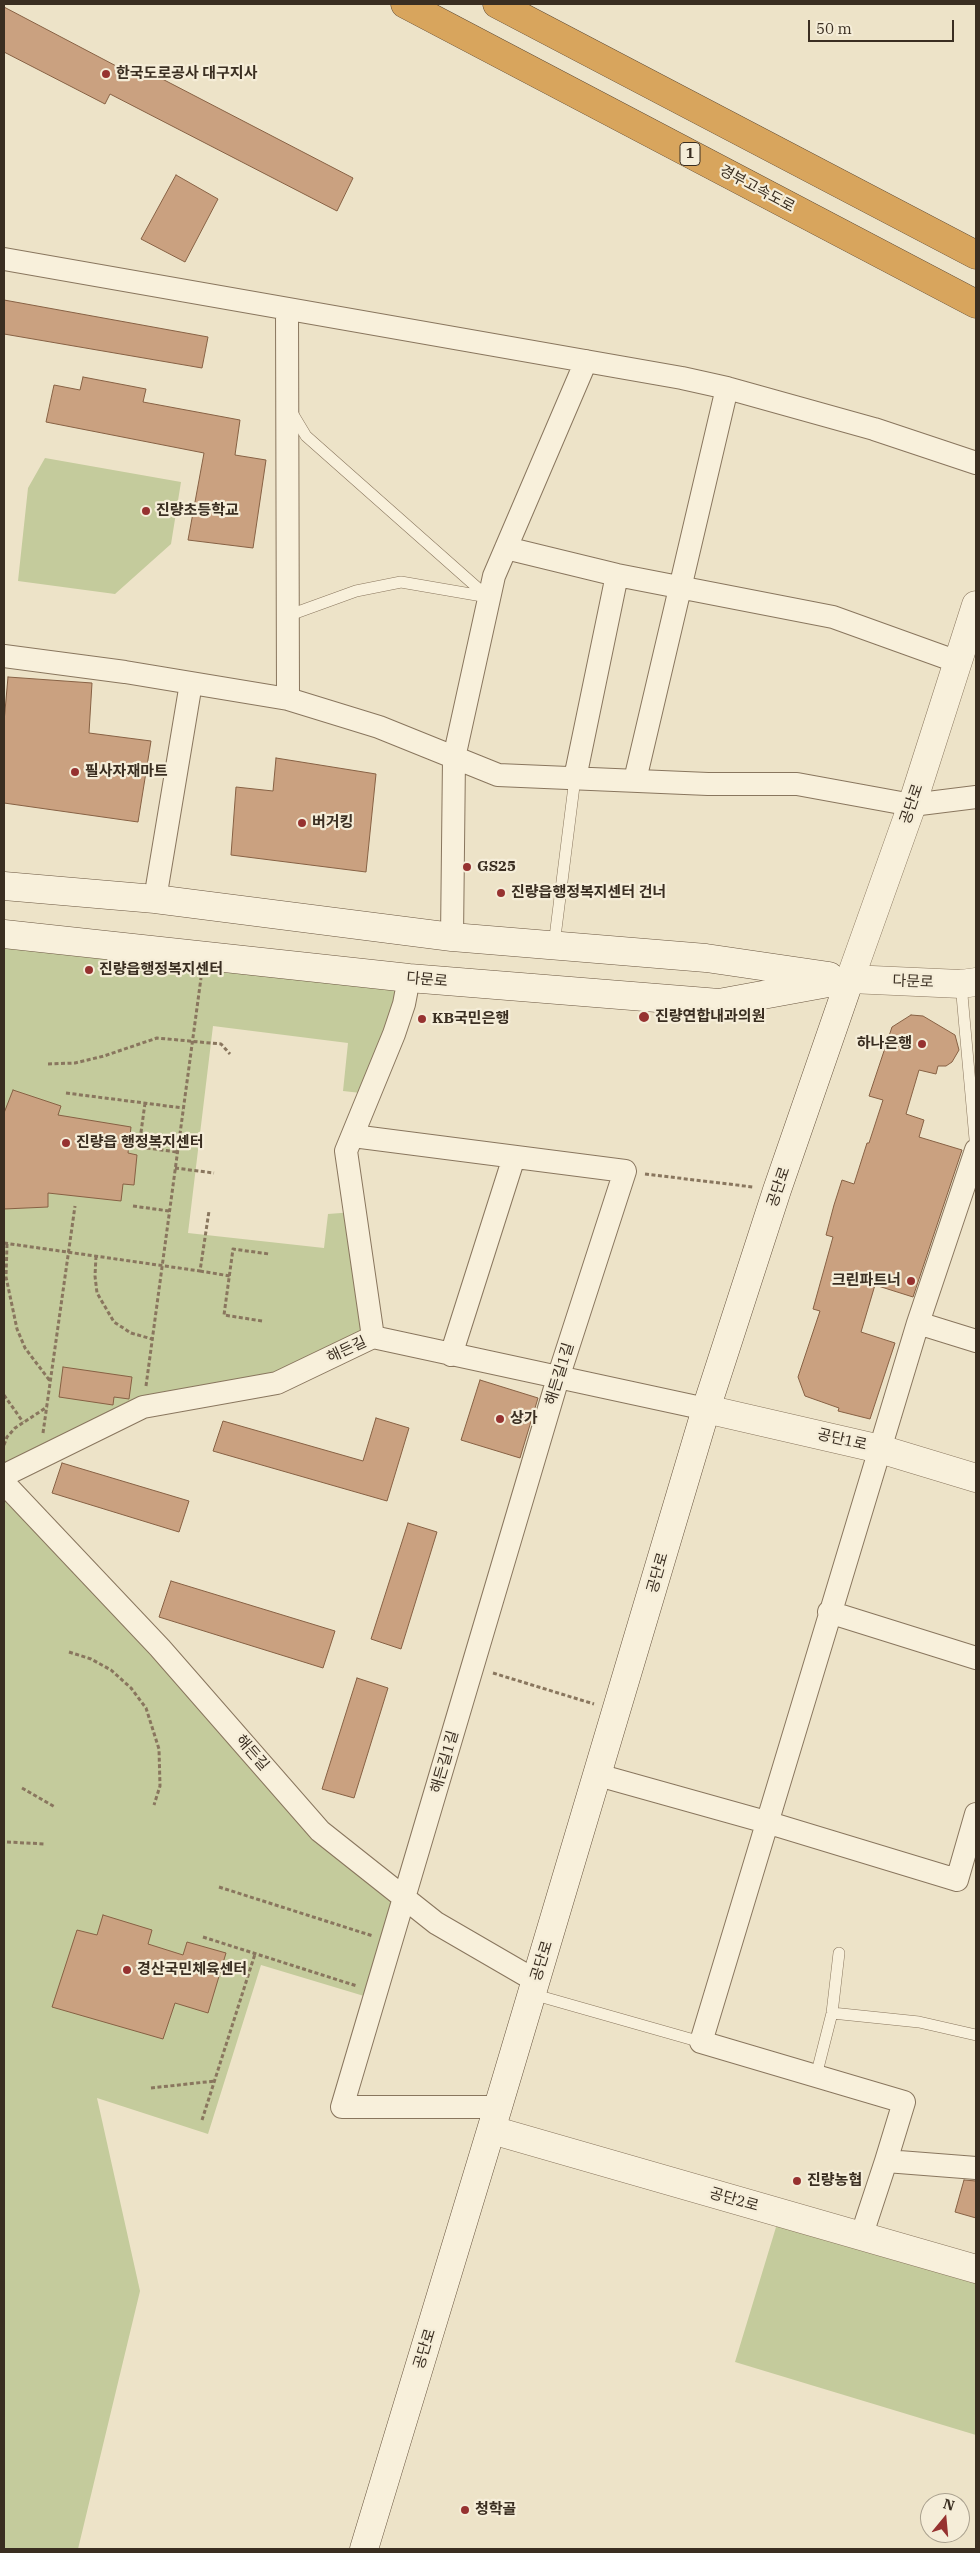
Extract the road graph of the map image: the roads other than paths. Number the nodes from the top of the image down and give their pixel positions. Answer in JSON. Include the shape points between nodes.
{"nodes":[{"id":1,"x":405,"y":4,"type":"edge"},
{"id":2,"x":497,"y":4,"type":"edge"},
{"id":3,"x":976,"y":255,"type":"edge"},
{"id":4,"x":4,"y":259,"type":"edge"},
{"id":5,"x":976,"y":304,"type":"edge"},
{"id":6,"x":287,"y":309,"type":"junction"},
{"id":7,"x":586,"y":361,"type":"junction"},
{"id":8,"x":727,"y":388,"type":"junction"},
{"id":9,"x":287,"y":405,"type":"junction"},
{"id":10,"x":976,"y":463,"type":"edge"},
{"id":11,"x":506,"y":548,"type":"junction"},
{"id":12,"x":617,"y":575,"type":"junction"},
{"id":13,"x":680,"y":587,"type":"junction"},
{"id":14,"x":489,"y":598,"type":"junction"},
{"id":15,"x":976,"y":605,"type":"edge"},
{"id":16,"x":288,"y":616,"type":"junction"},
{"id":17,"x":4,"y":656,"type":"edge"},
{"id":18,"x":958,"y":662,"type":"junction"},
{"id":19,"x":191,"y":683,"type":"junction"},
{"id":20,"x":288,"y":699,"type":"junction"},
{"id":21,"x":454,"y":758,"type":"junction"},
{"id":22,"x":575,"y":778,"type":"junction"},
{"id":23,"x":635,"y":780,"type":"junction"},
{"id":24,"x":976,"y":797,"type":"edge"},
{"id":25,"x":912,"y":805,"type":"junction"},
{"id":26,"x":4,"y":886,"type":"edge"},
{"id":27,"x":155,"y":899,"type":"junction"},
{"id":28,"x":4,"y":934,"type":"edge"},
{"id":29,"x":452,"y":937,"type":"junction"},
{"id":30,"x":554,"y":946,"type":"junction"},
{"id":31,"x":409,"y":978,"type":"junction"},
{"id":32,"x":850,"y":979,"type":"junction"},
{"id":33,"x":969,"y":983,"type":"edge"},
{"id":34,"x":353,"y":1136,"type":"junction"},
{"id":35,"x":976,"y":1150,"type":"edge"},
{"id":36,"x":514,"y":1157,"type":"junction"},
{"id":37,"x":918,"y":1323,"type":"junction"},
{"id":38,"x":373,"y":1337,"type":"junction"},
{"id":39,"x":976,"y":1341,"type":"edge"},
{"id":40,"x":451,"y":1355,"type":"junction"},
{"id":41,"x":558,"y":1378,"type":"junction"},
{"id":42,"x":706,"y":1409,"type":"junction"},
{"id":43,"x":880,"y":1449,"type":"junction"},
{"id":44,"x":976,"y":1478,"type":"edge"},
{"id":45,"x":4,"y":1479,"type":"edge"},
{"id":46,"x":4,"y":1483,"type":"edge"},
{"id":47,"x":829,"y":1612,"type":"junction"},
{"id":48,"x":976,"y":1658,"type":"edge"},
{"id":49,"x":598,"y":1775,"type":"junction"},
{"id":50,"x":976,"y":1814,"type":"edge"},
{"id":51,"x":766,"y":1822,"type":"junction"},
{"id":52,"x":404,"y":1898,"type":"junction"},
{"id":53,"x":839,"y":1953,"type":"dead end"},
{"id":54,"x":534,"y":1988,"type":"junction"},
{"id":55,"x":832,"y":2013,"type":"junction"},
{"id":56,"x":976,"y":2035,"type":"edge"},
{"id":57,"x":701,"y":2042,"type":"junction"},
{"id":58,"x":816,"y":2076,"type":"junction"},
{"id":59,"x":495,"y":2118,"type":"junction"},
{"id":60,"x":886,"y":2161,"type":"junction"},
{"id":61,"x":976,"y":2168,"type":"edge"},
{"id":62,"x":861,"y":2237,"type":"junction"},
{"id":63,"x":976,"y":2270,"type":"edge"},
{"id":64,"x":364,"y":2549,"type":"edge"}],
"edges":[{"from":1,"to":5,"type":"highway","name":"경부고속도로","number":"1"},
{"from":2,"to":3,"type":"highway"},
{"from":4,"to":6,"type":"street"},
{"from":6,"to":7,"type":"street"},
{"from":6,"to":9,"type":"street"},
{"from":7,"to":8,"type":"street"},
{"from":7,"to":11,"type":"street"},
{"from":8,"to":10,"type":"street","via":[[874,428]]},
{"from":8,"to":13,"type":"street"},
{"from":9,"to":14,"type":"lane","via":[[306,436]]},
{"from":9,"to":16,"type":"street"},
{"from":11,"to":12,"type":"street"},
{"from":11,"to":14,"type":"street"},
{"from":12,"to":13,"type":"street"},
{"from":12,"to":22,"type":"street"},
{"from":13,"to":18,"type":"street","via":[[833,617]]},
{"from":13,"to":23,"type":"street"},
{"from":14,"to":16,"type":"lane","via":[[401,582],[356,591]]},
{"from":14,"to":21,"type":"street"},
{"from":15,"to":18,"type":"main road","name":"공단로"},
{"from":16,"to":20,"type":"street"},
{"from":17,"to":19,"type":"street"},
{"from":18,"to":25,"type":"main road","name":"공단로"},
{"from":19,"to":20,"type":"street"},
{"from":19,"to":27,"type":"street"},
{"from":20,"to":21,"type":"street","via":[[379,727]]},
{"from":21,"to":22,"type":"street","via":[[498,775]]},
{"from":21,"to":29,"type":"street"},
{"from":22,"to":23,"type":"street"},
{"from":22,"to":30,"type":"lane"},
{"from":23,"to":25,"type":"street","via":[[797,784]]},
{"from":24,"to":25,"type":"street"},
{"from":25,"to":32,"type":"main road","name":"공단로"},
{"from":26,"to":27,"type":"main road","name":"다문로"},
{"from":27,"to":29,"type":"main road","name":"다문로"},
{"from":28,"to":31,"type":"main road","name":"다문로"},
{"from":29,"to":30,"type":"main road","name":"다문로"},
{"from":30,"to":32,"type":"main road","name":"다문로","via":[[706,958]]},
{"from":31,"to":32,"type":"main road","name":"다문로","via":[[719,1003]]},
{"from":31,"to":34,"type":"street","name":"해든길","via":[[394,1034]]},
{"from":32,"to":33,"type":"main road","name":"다문로"},
{"from":32,"to":42,"type":"main road","name":"공단로"},
{"from":33,"to":35,"type":"lane"},
{"from":34,"to":36,"type":"street"},
{"from":34,"to":38,"type":"street","name":"해든길","via":[[346,1151]]},
{"from":35,"to":37,"type":"street"},
{"from":36,"to":40,"type":"street"},
{"from":36,"to":41,"type":"street","name":"해든길1길","via":[[625,1171]]},
{"from":37,"to":39,"type":"street"},
{"from":37,"to":43,"type":"street"},
{"from":38,"to":40,"type":"street"},
{"from":38,"to":45,"type":"street","name":"해든길","via":[[277,1383],[143,1407],[11,1472]]},
{"from":40,"to":41,"type":"street"},
{"from":41,"to":42,"type":"street"},
{"from":41,"to":52,"type":"street","name":"해든길1길"},
{"from":42,"to":43,"type":"main road","name":"공단1로"},
{"from":42,"to":49,"type":"main road","name":"공단로"},
{"from":43,"to":44,"type":"main road","name":"공단1로"},
{"from":43,"to":47,"type":"street"},
{"from":46,"to":52,"type":"street","name":"해든길","via":[[160,1648],[320,1831]]},
{"from":47,"to":48,"type":"street"},
{"from":47,"to":51,"type":"street"},
{"from":49,"to":51,"type":"street"},
{"from":49,"to":54,"type":"main road","name":"공단로"},
{"from":50,"to":51,"type":"street","via":[[956,1880]]},
{"from":51,"to":57,"type":"street"},
{"from":52,"to":54,"type":"street","name":"해든길"},
{"from":52,"to":59,"type":"street","name":"해든길1길","via":[[342,2107]]},
{"from":53,"to":55,"type":"lane"},
{"from":54,"to":57,"type":"lane"},
{"from":54,"to":59,"type":"main road","name":"공단로"},
{"from":55,"to":56,"type":"lane","via":[[918,2022]]},
{"from":55,"to":58,"type":"lane"},
{"from":57,"to":58,"type":"street"},
{"from":58,"to":60,"type":"street","via":[[904,2102]]},
{"from":59,"to":62,"type":"main road","name":"공단2로"},
{"from":59,"to":64,"type":"main road","name":"공단로"},
{"from":60,"to":61,"type":"street"},
{"from":60,"to":62,"type":"street"},
{"from":62,"to":63,"type":"main road","name":"공단2로"}]}
